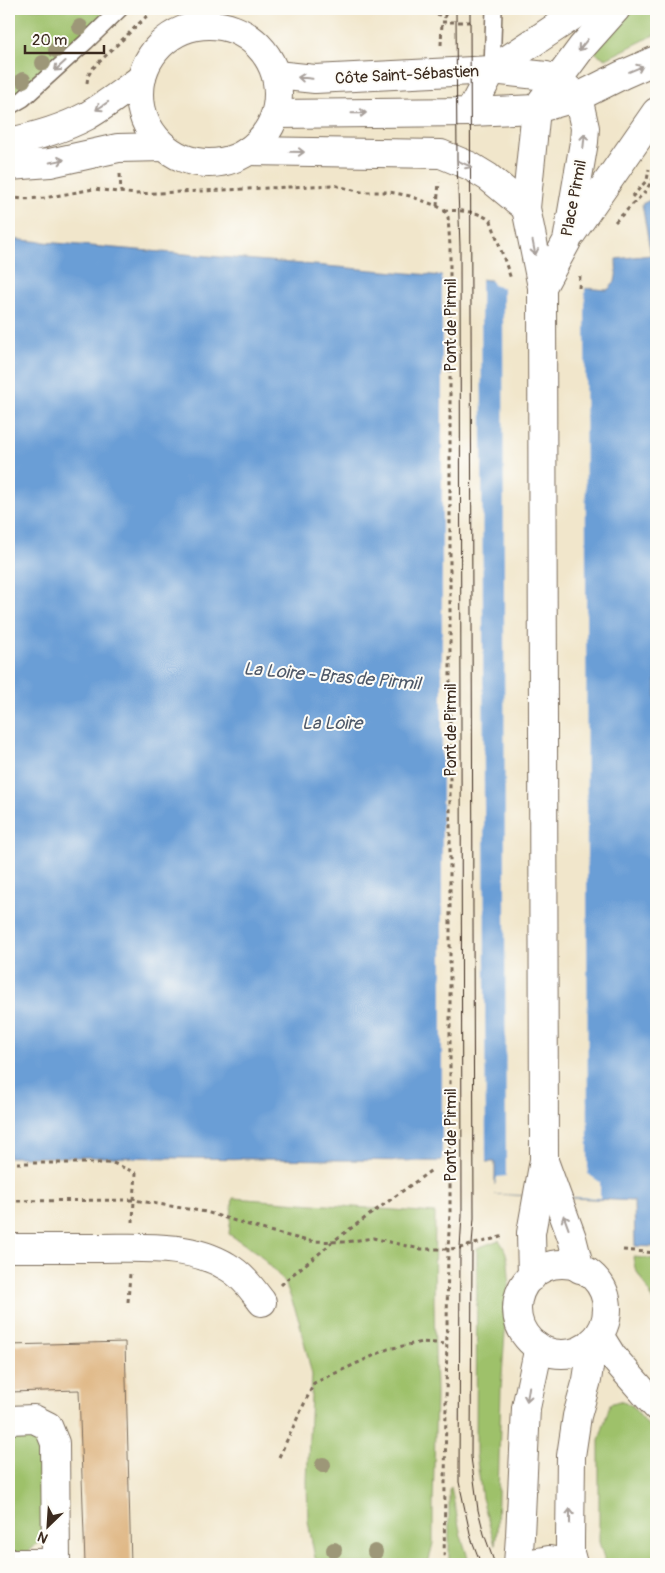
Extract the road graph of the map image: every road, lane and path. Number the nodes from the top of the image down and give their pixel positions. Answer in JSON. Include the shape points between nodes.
{"nodes":[{"id":1,"x":120,"y":9,"type":"edge"},
{"id":2,"x":154,"y":9,"type":"edge"},
{"id":3,"x":421,"y":9,"type":"edge"},
{"id":4,"x":445,"y":9,"type":"edge"},
{"id":5,"x":494,"y":9,"type":"edge"},
{"id":6,"x":583,"y":9,"type":"edge"},
{"id":7,"x":616,"y":9,"type":"edge"},
{"id":8,"x":446,"y":17,"type":"junction"},
{"id":9,"x":187,"y":19,"type":"edge"},
{"id":10,"x":235,"y":20,"type":"edge"},
{"id":11,"x":442,"y":22,"type":"dead end"},
{"id":12,"x":656,"y":60,"type":"edge"},
{"id":13,"x":492,"y":70,"type":"junction"},
{"id":14,"x":276,"y":75,"type":"junction"},
{"id":15,"x":142,"y":78,"type":"junction"},
{"id":16,"x":557,"y":80,"type":"junction"},
{"id":17,"x":87,"y":84,"type":"dead end"},
{"id":18,"x":578,"y":97,"type":"junction"},
{"id":19,"x":9,"y":107,"type":"edge"},
{"id":20,"x":536,"y":109,"type":"junction"},
{"id":21,"x":480,"y":111,"type":"junction"},
{"id":22,"x":656,"y":112,"type":"edge"},
{"id":23,"x":276,"y":114,"type":"junction"},
{"id":24,"x":9,"y":142,"type":"edge"},
{"id":25,"x":164,"y":147,"type":"junction"},
{"id":26,"x":248,"y":151,"type":"junction"},
{"id":27,"x":653,"y":161,"type":"dead end"},
{"id":28,"x":9,"y":166,"type":"edge"},
{"id":29,"x":120,"y":171,"type":"dead end"},
{"id":30,"x":121,"y":192,"type":"junction"},
{"id":31,"x":9,"y":197,"type":"edge"},
{"id":32,"x":526,"y":208,"type":"junction"},
{"id":33,"x":444,"y":210,"type":"junction"},
{"id":34,"x":612,"y":225,"type":"dead end"},
{"id":35,"x":566,"y":241,"type":"junction"},
{"id":36,"x":580,"y":268,"type":"dead end"},
{"id":37,"x":511,"y":282,"type":"dead end"},
{"id":38,"x":542,"y":287,"type":"junction"},
{"id":39,"x":579,"y":288,"type":"dead end"},
{"id":40,"x":544,"y":1160,"type":"junction"},
{"id":41,"x":9,"y":1163,"type":"edge"},
{"id":42,"x":433,"y":1169,"type":"dead end"},
{"id":43,"x":134,"y":1200,"type":"junction"},
{"id":44,"x":9,"y":1201,"type":"edge"},
{"id":45,"x":508,"y":1235,"type":"dead end"},
{"id":46,"x":332,"y":1242,"type":"junction"},
{"id":47,"x":9,"y":1248,"type":"edge"},
{"id":48,"x":131,"y":1248,"type":"junction"},
{"id":49,"x":448,"y":1249,"type":"junction"},
{"id":50,"x":623,"y":1250,"type":"dead end"},
{"id":51,"x":656,"y":1253,"type":"edge"},
{"id":52,"x":580,"y":1269,"type":"junction"},
{"id":53,"x":532,"y":1277,"type":"junction"},
{"id":54,"x":262,"y":1302,"type":"joint"},
{"id":55,"x":596,"y":1338,"type":"junction"},
{"id":56,"x":448,"y":1344,"type":"junction"},
{"id":57,"x":537,"y":1346,"type":"junction"},
{"id":58,"x":656,"y":1406,"type":"edge"},
{"id":59,"x":9,"y":1420,"type":"edge"},
{"id":60,"x":279,"y":1457,"type":"dead end"},
{"id":61,"x":9,"y":1564,"type":"edge"},
{"id":62,"x":56,"y":1564,"type":"edge"},
{"id":63,"x":444,"y":1564,"type":"edge"},
{"id":64,"x":518,"y":1564,"type":"edge"},
{"id":65,"x":526,"y":1564,"type":"edge"},
{"id":66,"x":573,"y":1564,"type":"edge"}],
"edges":[{"from":1,"to":19,"type":"lane","one_way":true,"via":[[23,99]]},
{"from":2,"to":17,"type":"path","via":[[92,69]]},
{"from":3,"to":8,"type":"path"},
{"from":4,"to":8,"type":"path"},
{"from":5,"to":13,"type":"lane"},
{"from":6,"to":13,"type":"main road"},
{"from":7,"to":16,"type":"main road","one_way":true,"via":[[582,46]]},
{"from":8,"to":11,"type":"path"},
{"from":9,"to":10,"type":"main road","via":[[191,27],[225,26]]},
{"from":9,"to":15,"type":"main road","via":[[158,46]]},
{"from":10,"to":14,"type":"main road","via":[[268,57]]},
{"from":18,"to":12,"type":"main road","one_way":true},
{"from":13,"to":14,"type":"main road","name":"Côte Saint-Sébastien","one_way":true,"via":[[315,79]]},
{"from":13,"to":16,"type":"main road"},
{"from":13,"to":21,"type":"main road","name":"Côte Saint-Sébastien"},
{"from":14,"to":23,"type":"main road"},
{"from":15,"to":24,"type":"main road","one_way":true,"via":[[85,117],[39,135]]},
{"from":15,"to":25,"type":"main road","via":[[142,110],[147,125]]},
{"from":16,"to":18,"type":"main road"},
{"from":16,"to":20,"type":"main road"},
{"from":18,"to":20,"type":"main road"},
{"from":35,"to":18,"type":"main road","name":"Place Pirmil","one_way":true,"via":[[584,142],[585,128]]},
{"from":20,"to":21,"type":"main road"},
{"from":20,"to":32,"type":"main road","name":"Place Pirmil"},
{"from":23,"to":21,"type":"main road","one_way":true},
{"from":22,"to":35,"type":"main road"},
{"from":23,"to":26,"type":"main road","via":[[266,134]]},
{"from":25,"to":26,"type":"main road","via":[[194,162],[209,163],[237,158]]},
{"from":28,"to":25,"type":"main road","one_way":true,"via":[[50,163],[118,148]]},
{"from":26,"to":32,"type":"main road","one_way":true,"via":[[441,154],[488,177]]},
{"from":27,"to":34,"type":"path","via":[[656,174],[645,192]]},
{"from":29,"to":30,"type":"path"},
{"from":30,"to":31,"type":"path","via":[[94,189],[44,198]]},
{"from":30,"to":33,"type":"path","via":[[334,185],[361,192],[410,196]]},
{"from":32,"to":38,"type":"main road","name":"Place Pirmil","one_way":true},
{"from":33,"to":37,"type":"path","via":[[471,211],[491,220]]},
{"from":33,"to":49,"type":"path","name":"Pont de Pirmil","via":[[448,217],[450,246]]},
{"from":35,"to":38,"type":"main road","name":"Place Pirmil"},
{"from":36,"to":39,"type":"path"},
{"from":38,"to":40,"type":"main road"},
{"from":52,"to":40,"type":"main road","one_way":true},
{"from":40,"to":53,"type":"main road","via":[[531,1233]]},
{"from":41,"to":43,"type":"path","via":[[113,1163],[136,1173]]},
{"from":42,"to":46,"type":"path"},
{"from":43,"to":44,"type":"path"},
{"from":43,"to":46,"type":"path","via":[[206,1212],[308,1241]]},
{"from":43,"to":48,"type":"path"},
{"from":45,"to":49,"type":"path"},
{"from":46,"to":49,"type":"path","via":[[373,1238],[420,1249]]},
{"from":46,"to":54,"type":"path"},
{"from":47,"to":48,"type":"main road"},
{"from":48,"to":54,"type":"main road","via":[[189,1252],[212,1258],[246,1281]]},
{"from":49,"to":56,"type":"path","name":"Pont de Pirmil"},
{"from":50,"to":51,"type":"path"},
{"from":52,"to":53,"type":"main road","via":[[561,1264],[541,1270]]},
{"from":52,"to":55,"type":"main road","via":[[596,1280],[605,1298],[606,1317]]},
{"from":53,"to":57,"type":"main road","via":[[524,1285],[517,1307],[522,1329]]},
{"from":55,"to":57,"type":"main road","via":[[576,1352],[566,1354],[556,1354]]},
{"from":55,"to":58,"type":"main road"},
{"from":66,"to":55,"type":"main road","one_way":true,"via":[[570,1553],[571,1456]]},
{"from":56,"to":60,"type":"path","via":[[422,1342],[388,1350],[314,1383]]},
{"from":56,"to":63,"type":"path","name":"Pont de Pirmil"},
{"from":57,"to":64,"type":"main road","one_way":true,"via":[[526,1408]]},
{"from":59,"to":62,"type":"main road","via":[[34,1419],[48,1426],[55,1443]]},
{"from":61,"to":62,"type":"main road"},
{"from":65,"to":66,"type":"main road","via":[[549,1560]]}]}
